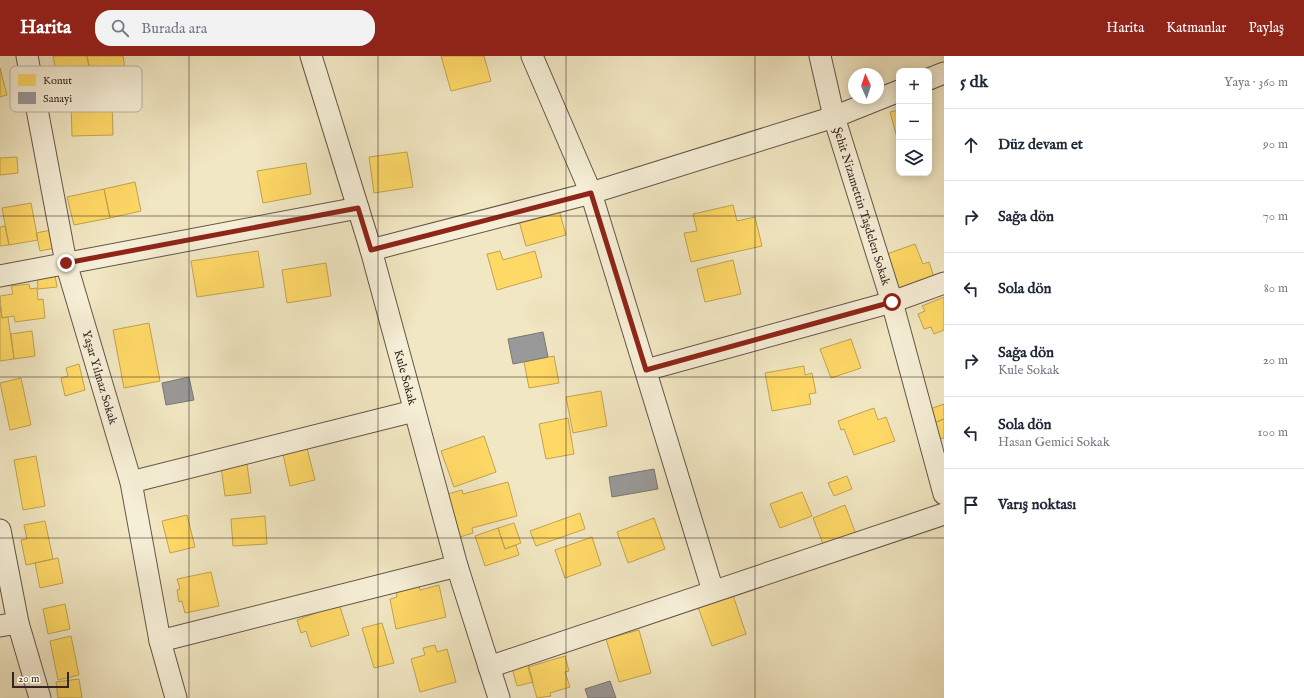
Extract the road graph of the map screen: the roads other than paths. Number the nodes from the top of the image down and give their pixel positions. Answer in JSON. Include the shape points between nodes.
{"nodes":[{"id":1,"x":27,"y":56,"type":"edge"},
{"id":2,"x":311,"y":56,"type":"edge"},
{"id":3,"x":532,"y":56,"type":"edge"},
{"id":4,"x":820,"y":56,"type":"edge"},
{"id":5,"x":29,"y":66,"type":"edge"},
{"id":6,"x":944,"y":73,"type":"edge"},
{"id":7,"x":932,"y":78,"type":"edge"},
{"id":8,"x":896,"y":92,"type":"edge"},
{"id":9,"x":38,"y":112,"type":"edge"},
{"id":10,"x":834,"y":117,"type":"junction"},
{"id":11,"x":591,"y":193,"type":"junction"},
{"id":12,"x":358,"y":208,"type":"junction"},
{"id":13,"x":371,"y":250,"type":"junction"},
{"id":14,"x":66,"y":263,"type":"junction"},
{"id":15,"x":0,"y":276,"type":"edge"},
{"id":16,"x":944,"y":283,"type":"edge"},
{"id":17,"x":892,"y":302,"type":"junction"},
{"id":18,"x":646,"y":370,"type":"junction"},
{"id":19,"x":414,"y":411,"type":"junction"},
{"id":20,"x":131,"y":482,"type":"junction"},
{"id":21,"x":944,"y":494,"type":"edge"},
{"id":22,"x":944,"y":514,"type":"edge"},
{"id":23,"x":0,"y":530,"type":"edge"},
{"id":24,"x":456,"y":566,"type":"junction"},
{"id":25,"x":713,"y":590,"type":"junction"},
{"id":26,"x":9,"y":624,"type":"edge"},
{"id":27,"x":160,"y":641,"type":"junction"},
{"id":28,"x":489,"y":668,"type":"junction"},
{"id":29,"x":40,"y":698,"type":"edge"},
{"id":30,"x":176,"y":698,"type":"edge"},
{"id":31,"x":499,"y":698,"type":"edge"}],
"edges":[{"from":1,"to":5,"type":"street","name":"Yaşar Yılmaz Sokak"},
{"from":2,"to":12,"type":"street","name":"Kule Sokak"},
{"from":3,"to":11,"type":"street"},
{"from":4,"to":10,"type":"street","name":"Şehit Nizamettin Taşdelen Sokak"},
{"from":6,"to":7,"type":"street"},
{"from":8,"to":10,"type":"street"},
{"from":9,"to":14,"type":"street","name":"Yaşar Yılmaz Sokak"},
{"from":10,"to":11,"type":"street"},
{"from":10,"to":17,"type":"street","name":"Şehit Nizamettin Taşdelen Sokak"},
{"from":11,"to":13,"type":"street"},
{"from":11,"to":18,"type":"street"},
{"from":12,"to":13,"type":"street","name":"Kule Sokak"},
{"from":12,"to":14,"type":"street"},
{"from":13,"to":19,"type":"street","name":"Kule Sokak"},
{"from":14,"to":15,"type":"street"},
{"from":14,"to":20,"type":"street","name":"Yaşar Yılmaz Sokak"},
{"from":16,"to":17,"type":"street"},
{"from":17,"to":18,"type":"street"},
{"from":17,"to":21,"type":"street","name":"Şehit Nizamettin Taşdelen Sokak"},
{"from":18,"to":25,"type":"street"},
{"from":19,"to":20,"type":"street"},
{"from":19,"to":24,"type":"street","name":"Kule Sokak"},
{"from":20,"to":27,"type":"street","name":"Yaşar Yılmaz Sokak"},
{"from":22,"to":25,"type":"street"},
{"from":23,"to":26,"type":"street"},
{"from":24,"to":27,"type":"street"},
{"from":24,"to":28,"type":"street","name":"Kule Sokak"},
{"from":25,"to":28,"type":"street"},
{"from":26,"to":29,"type":"street"},
{"from":27,"to":30,"type":"street","name":"Yaşar Yılmaz Sokak"},
{"from":28,"to":31,"type":"street","name":"Kule Sokak"}]}
